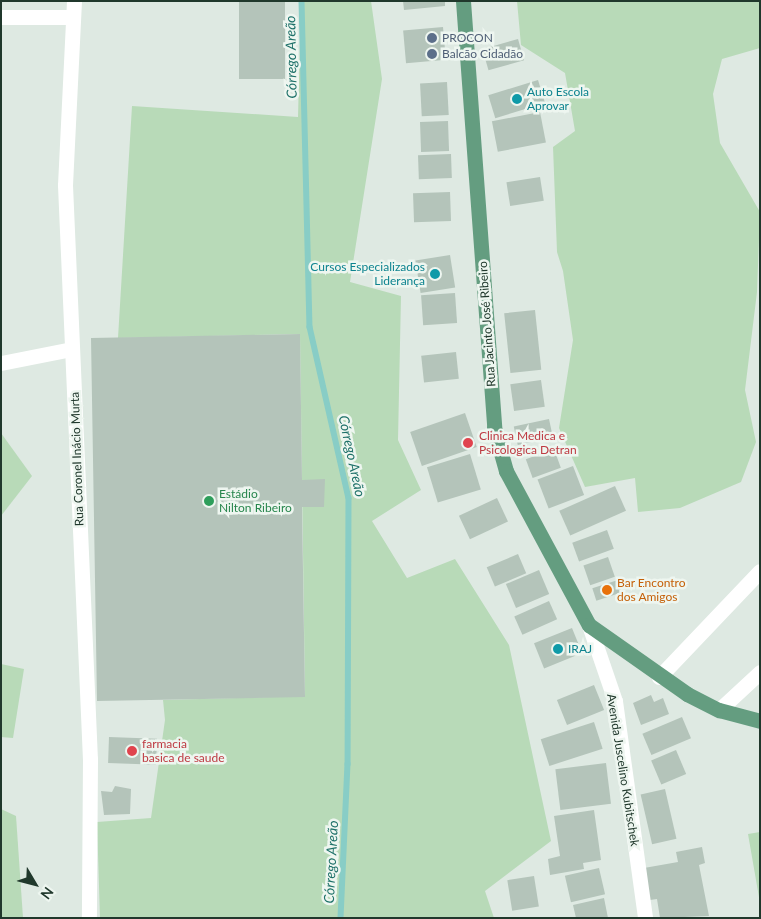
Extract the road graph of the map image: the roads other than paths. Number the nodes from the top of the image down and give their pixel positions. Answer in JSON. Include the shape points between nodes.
{"nodes":[{"id":1,"x":74,"y":1,"type":"edge"},
{"id":2,"x":463,"y":1,"type":"edge"},
{"id":3,"x":1,"y":17,"type":"edge"},
{"id":4,"x":73,"y":17,"type":"junction"},
{"id":5,"x":72,"y":349,"type":"junction"},
{"id":6,"x":1,"y":364,"type":"edge"},
{"id":7,"x":760,"y":571,"type":"edge"},
{"id":8,"x":589,"y":625,"type":"junction"},
{"id":9,"x":760,"y":672,"type":"edge"},
{"id":10,"x":659,"y":677,"type":"junction"},
{"id":11,"x":719,"y":710,"type":"junction"},
{"id":12,"x":760,"y":721,"type":"edge"},
{"id":13,"x":90,"y":918,"type":"edge"},
{"id":14,"x":646,"y":918,"type":"edge"}],
"edges":[{"from":1,"to":4,"type":"street","name":"Rua Coronel Inácio Murta"},
{"from":2,"to":8,"type":"main road","name":"Rua Jacinto José Ribeiro","via":[[494,428],[506,470]]},
{"from":3,"to":4,"type":"street"},
{"from":4,"to":5,"type":"street","name":"Rua Coronel Inácio Murta","via":[[65,184]]},
{"from":5,"to":6,"type":"street"},
{"from":5,"to":13,"type":"street","name":"Rua Coronel Inácio Murta","via":[[90,759]]},
{"from":7,"to":10,"type":"street"},
{"from":8,"to":10,"type":"main road"},
{"from":8,"to":14,"type":"street","name":"Avenida Juscelino Kubitschek","via":[[615,701]]},
{"from":9,"to":11,"type":"street"},
{"from":10,"to":11,"type":"main road"},
{"from":11,"to":12,"type":"main road"}]}
